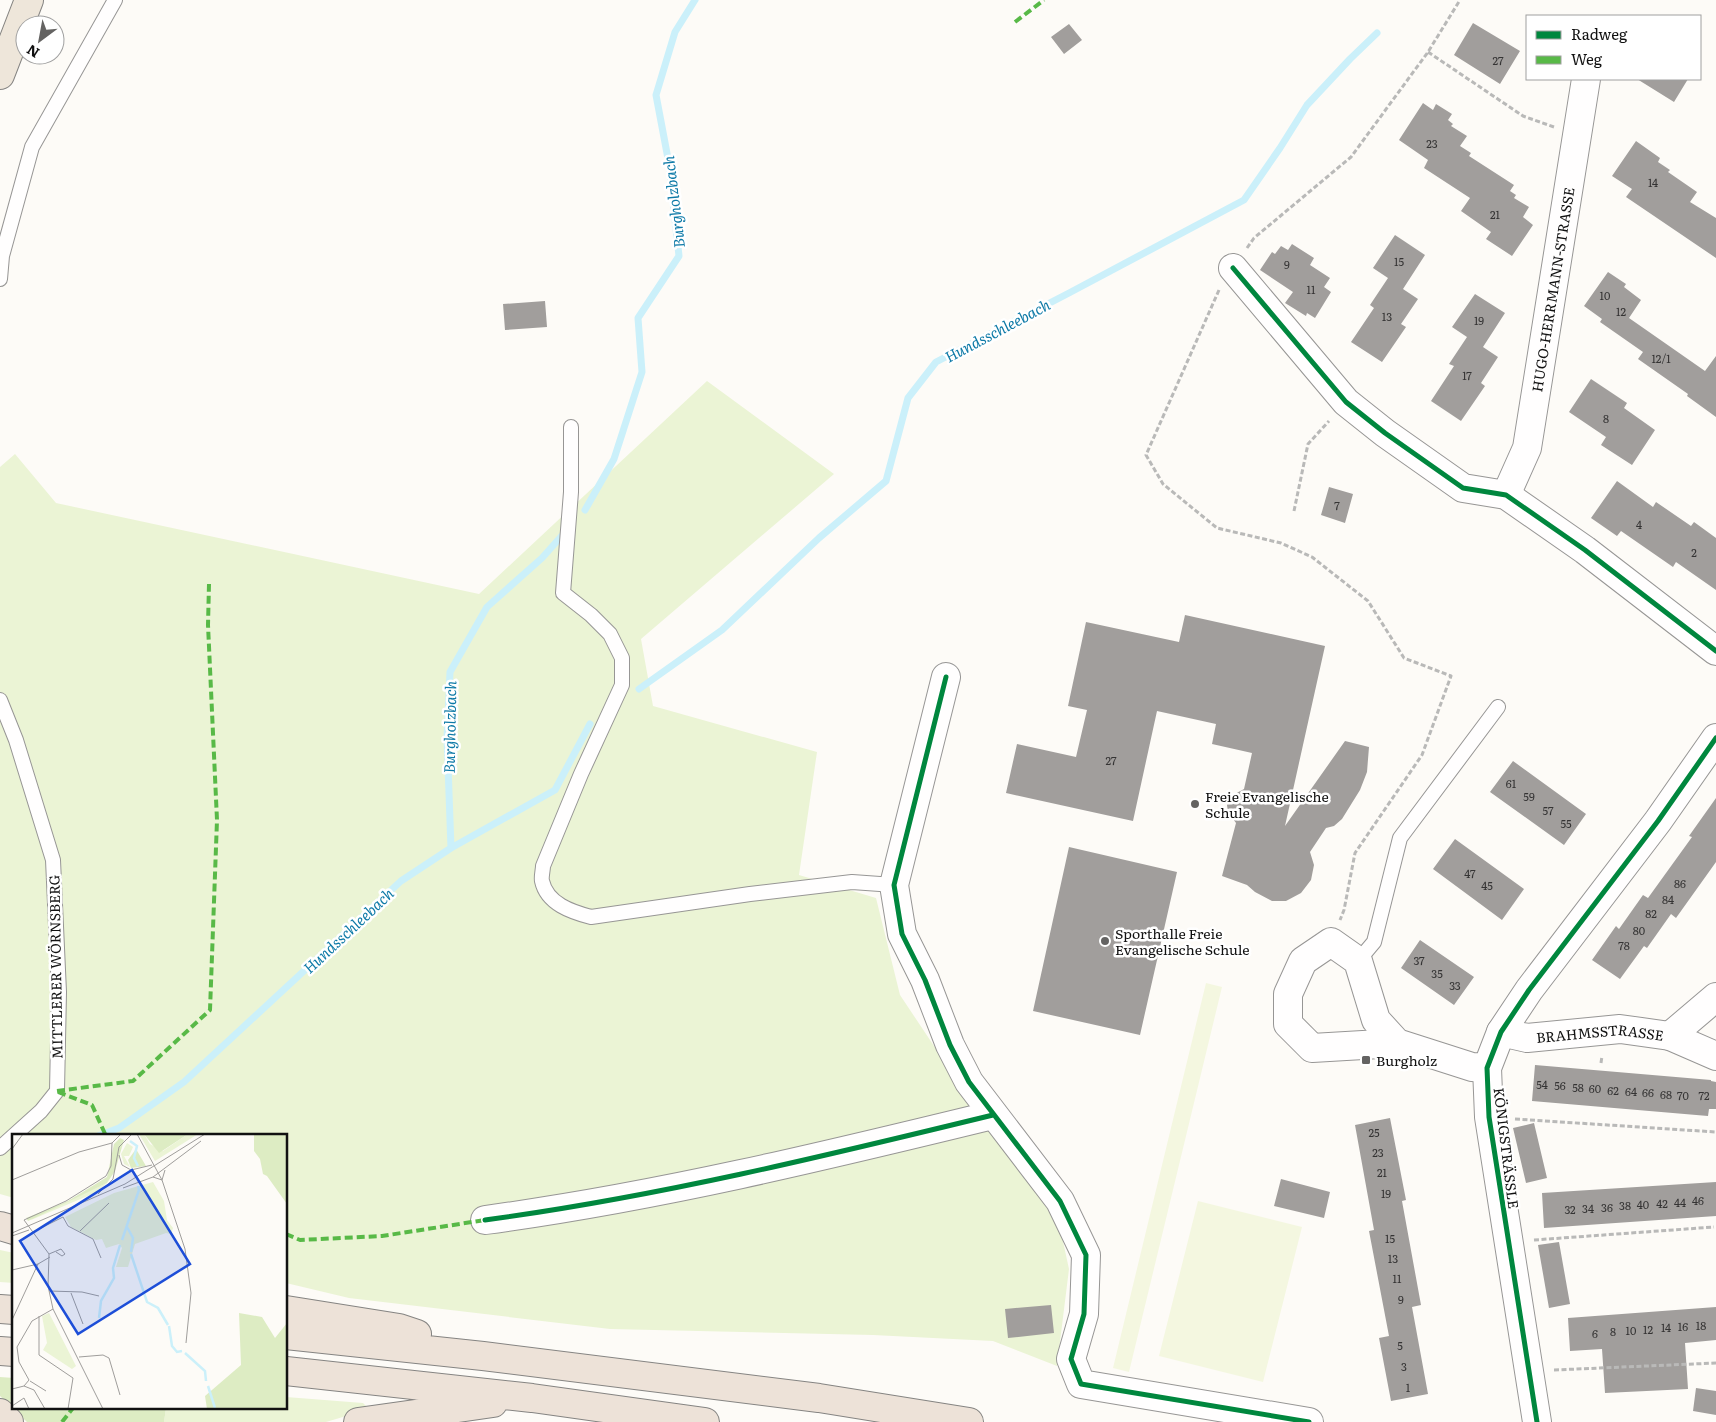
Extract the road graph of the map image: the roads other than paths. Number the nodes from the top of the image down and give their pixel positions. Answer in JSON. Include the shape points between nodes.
{"nodes":[{"id":1,"x":29,"y":0,"type":"edge"},
{"id":2,"x":115,"y":0,"type":"edge"},
{"id":3,"x":0,"y":75,"type":"edge"},
{"id":4,"x":1586,"y":80,"type":"edge"},
{"id":5,"x":1233,"y":268,"type":"road end"},
{"id":6,"x":0,"y":279,"type":"edge"},
{"id":7,"x":571,"y":428,"type":"dead end"},
{"id":8,"x":1506,"y":495,"type":"junction"},
{"id":9,"x":1716,"y":651,"type":"edge"},
{"id":10,"x":946,"y":677,"type":"dead end"},
{"id":11,"x":0,"y":700,"type":"edge"},
{"id":12,"x":1498,"y":707,"type":"dead end"},
{"id":13,"x":1716,"y":738,"type":"edge"},
{"id":14,"x":894,"y":884,"type":"junction"},
{"id":15,"x":1358,"y":961,"type":"junction"},
{"id":16,"x":1716,"y":997,"type":"edge"},
{"id":17,"x":1501,"y":1032,"type":"junction"},
{"id":18,"x":1670,"y":1036,"type":"junction"},
{"id":19,"x":1397,"y":1042,"type":"junction"},
{"id":20,"x":1716,"y":1056,"type":"edge"},
{"id":21,"x":1487,"y":1068,"type":"junction"},
{"id":22,"x":994,"y":1115,"type":"junction"},
{"id":23,"x":16,"y":1134,"type":"edge"},
{"id":24,"x":12,"y":1137,"type":"edge"},
{"id":25,"x":0,"y":1148,"type":"edge"},
{"id":26,"x":485,"y":1220,"type":"dead end"},
{"id":27,"x":288,"y":1310,"type":"edge"},
{"id":28,"x":288,"y":1334,"type":"edge"},
{"id":29,"x":483,"y":1356,"type":"junction"},
{"id":30,"x":288,"y":1371,"type":"edge"},
{"id":31,"x":532,"y":1398,"type":"junction"},
{"id":32,"x":0,"y":1413,"type":"edge"},
{"id":33,"x":9,"y":1422,"type":"edge"},
{"id":34,"x":358,"y":1422,"type":"edge"},
{"id":35,"x":705,"y":1422,"type":"edge"},
{"id":36,"x":969,"y":1422,"type":"edge"},
{"id":37,"x":1309,"y":1422,"type":"edge"},
{"id":38,"x":1537,"y":1422,"type":"edge"}],
"edges":[{"from":1,"to":3,"type":"main road"},
{"from":2,"to":6,"type":"lane","via":[[32,147],[2,256]]},
{"from":4,"to":8,"type":"street","name":"HUGO-HERRMANN-STRASSE","via":[[1527,448]]},
{"from":5,"to":8,"type":"street","via":[[1346,402],[1463,488]]},
{"from":7,"to":14,"type":"lane","via":[[571,492],[563,593],[610,634],[622,658],[622,685],[543,866],[542,881],[548,894],[573,913],[591,917],[852,882]]},
{"from":8,"to":9,"type":"street","via":[[1585,550]]},
{"from":10,"to":14,"type":"street"},
{"from":11,"to":23,"type":"lane","name":"MITTLERER WÖRNSBERG","via":[[16,740],[53,860],[59,992],[57,1091]]},
{"from":12,"to":15,"type":"lane","via":[[1400,838],[1374,942]]},
{"from":13,"to":17,"type":"street","name":"KÖNIGSTRÄSSLE"},
{"from":14,"to":22,"type":"street","via":[[902,934],[969,1082]]},
{"from":15,"to":19,"type":"street","via":[[1376,1020]]},
{"from":15,"to":19,"type":"street","via":[[1331,942],[1304,961],[1288,994],[1288,1024],[1312,1048]]},
{"from":16,"to":18,"type":"street","name":"BRAHMSSTRASSE"},
{"from":17,"to":18,"type":"street","name":"BRAHMSSTRASSE","via":[[1527,1038],[1620,1029]]},
{"from":17,"to":21,"type":"street","name":"KÖNIGSTRÄSSLE"},
{"from":18,"to":20,"type":"street"},
{"from":19,"to":21,"type":"street","via":[[1472,1067]]},
{"from":21,"to":38,"type":"street","name":"KÖNIGSTRÄSSLE","via":[[1490,1117]]},
{"from":22,"to":26,"type":"street","via":[[734,1176]]},
{"from":22,"to":37,"type":"street","via":[[1060,1201],[1086,1255],[1084,1314],[1071,1358],[1081,1384]]},
{"from":24,"to":25,"type":"lane","name":"MITTLERER WÖRNSBERG"},
{"from":27,"to":29,"type":"highway","via":[[399,1328]]},
{"from":28,"to":29,"type":"highway"},
{"from":29,"to":36,"type":"highway","via":[[819,1398]]},
{"from":30,"to":31,"type":"highway"},
{"from":31,"to":34,"type":"highway"},
{"from":31,"to":35,"type":"highway"},
{"from":32,"to":33,"type":"highway"}]}
